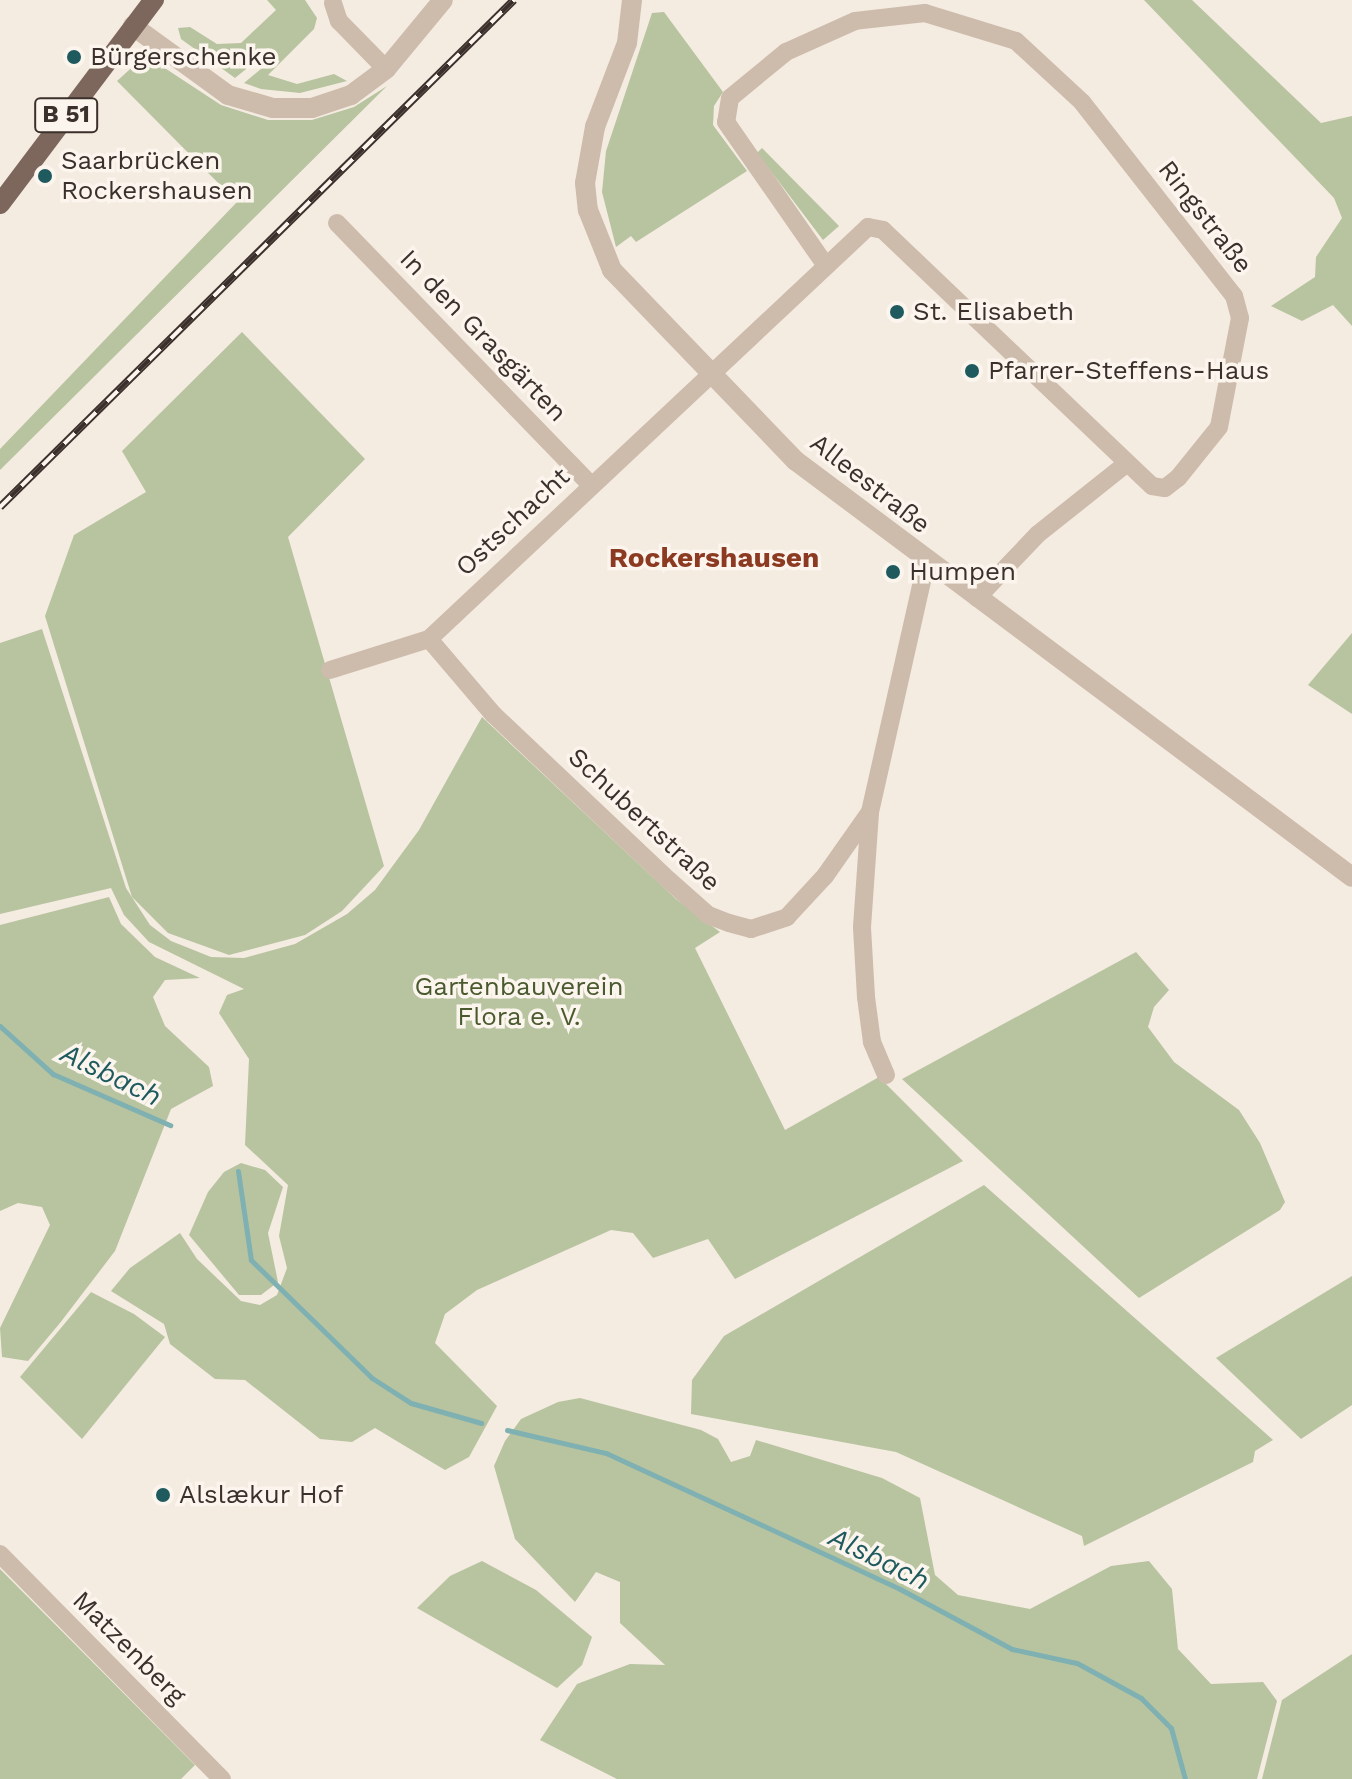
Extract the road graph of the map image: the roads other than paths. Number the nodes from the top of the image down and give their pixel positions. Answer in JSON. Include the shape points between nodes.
{"nodes":[{"id":1,"x":154,"y":0,"type":"edge"},
{"id":2,"x":443,"y":0,"type":"edge"},
{"id":3,"x":632,"y":0,"type":"edge"},
{"id":4,"x":333,"y":3,"type":"dead end"},
{"id":5,"x":926,"y":7,"type":"edge"},
{"id":6,"x":133,"y":26,"type":"junction"},
{"id":7,"x":386,"y":69,"type":"junction"},
{"id":8,"x":0,"y":204,"type":"edge"},
{"id":9,"x":337,"y":223,"type":"dead end"},
{"id":10,"x":824,"y":263,"type":"junction"},
{"id":11,"x":708,"y":372,"type":"junction"},
{"id":12,"x":1126,"y":464,"type":"junction"},
{"id":13,"x":591,"y":485,"type":"junction"},
{"id":14,"x":932,"y":564,"type":"junction"},
{"id":15,"x":977,"y":598,"type":"junction"},
{"id":16,"x":429,"y":639,"type":"junction"},
{"id":17,"x":330,"y":670,"type":"dead end"},
{"id":18,"x":870,"y":812,"type":"junction"},
{"id":19,"x":1352,"y":877,"type":"edge"},
{"id":20,"x":886,"y":1075,"type":"dead end"},
{"id":21,"x":0,"y":1554,"type":"edge"},
{"id":22,"x":222,"y":1779,"type":"edge"}],
"edges":[{"from":1,"to":6,"type":"main road"},
{"from":2,"to":7,"type":"street"},
{"from":3,"to":11,"type":"street","name":"Alleestraße","via":[[627,43],[588,155],[588,210],[612,270]]},
{"from":4,"to":7,"type":"street","via":[[339,21]]},
{"from":5,"to":10,"type":"street","name":"Ringstraße","via":[[855,21],[786,52],[730,98],[726,122]]},
{"from":5,"to":12,"type":"street","name":"Ringstraße","via":[[1016,41],[1043,61],[1082,102],[1234,296],[1240,318],[1236,342],[1219,427],[1209,443],[1165,488],[1152,486]]},
{"from":6,"to":7,"type":"street","via":[[228,95],[273,108],[312,108],[351,95]]},
{"from":6,"to":8,"type":"main road","number":"B 51"},
{"from":9,"to":13,"type":"street","name":"In den Grasgärten"},
{"from":10,"to":11,"type":"street","name":"Ostschacht"},
{"from":10,"to":12,"type":"street","name":"Ostschacht","via":[[868,227],[883,230]]},
{"from":11,"to":13,"type":"street","name":"Ostschacht"},
{"from":11,"to":14,"type":"street","name":"Alleestraße","via":[[796,461]]},
{"from":12,"to":15,"type":"street","via":[[1038,534]]},
{"from":13,"to":16,"type":"street","name":"Ostschacht"},
{"from":14,"to":15,"type":"street","name":"Alleestraße"},
{"from":14,"to":18,"type":"street","name":"Schubertstraße","via":[[923,577]]},
{"from":15,"to":19,"type":"street","name":"Alleestraße"},
{"from":16,"to":17,"type":"street","name":"Ostschacht"},
{"from":16,"to":18,"type":"street","name":"Schubertstraße","via":[[504,725],[708,915],[751,929],[787,917],[825,876]]},
{"from":18,"to":20,"type":"street","name":"Schubertstraße","via":[[862,927],[866,997],[872,1042]]},
{"from":21,"to":22,"type":"street","name":"Matzenberg"}]}
